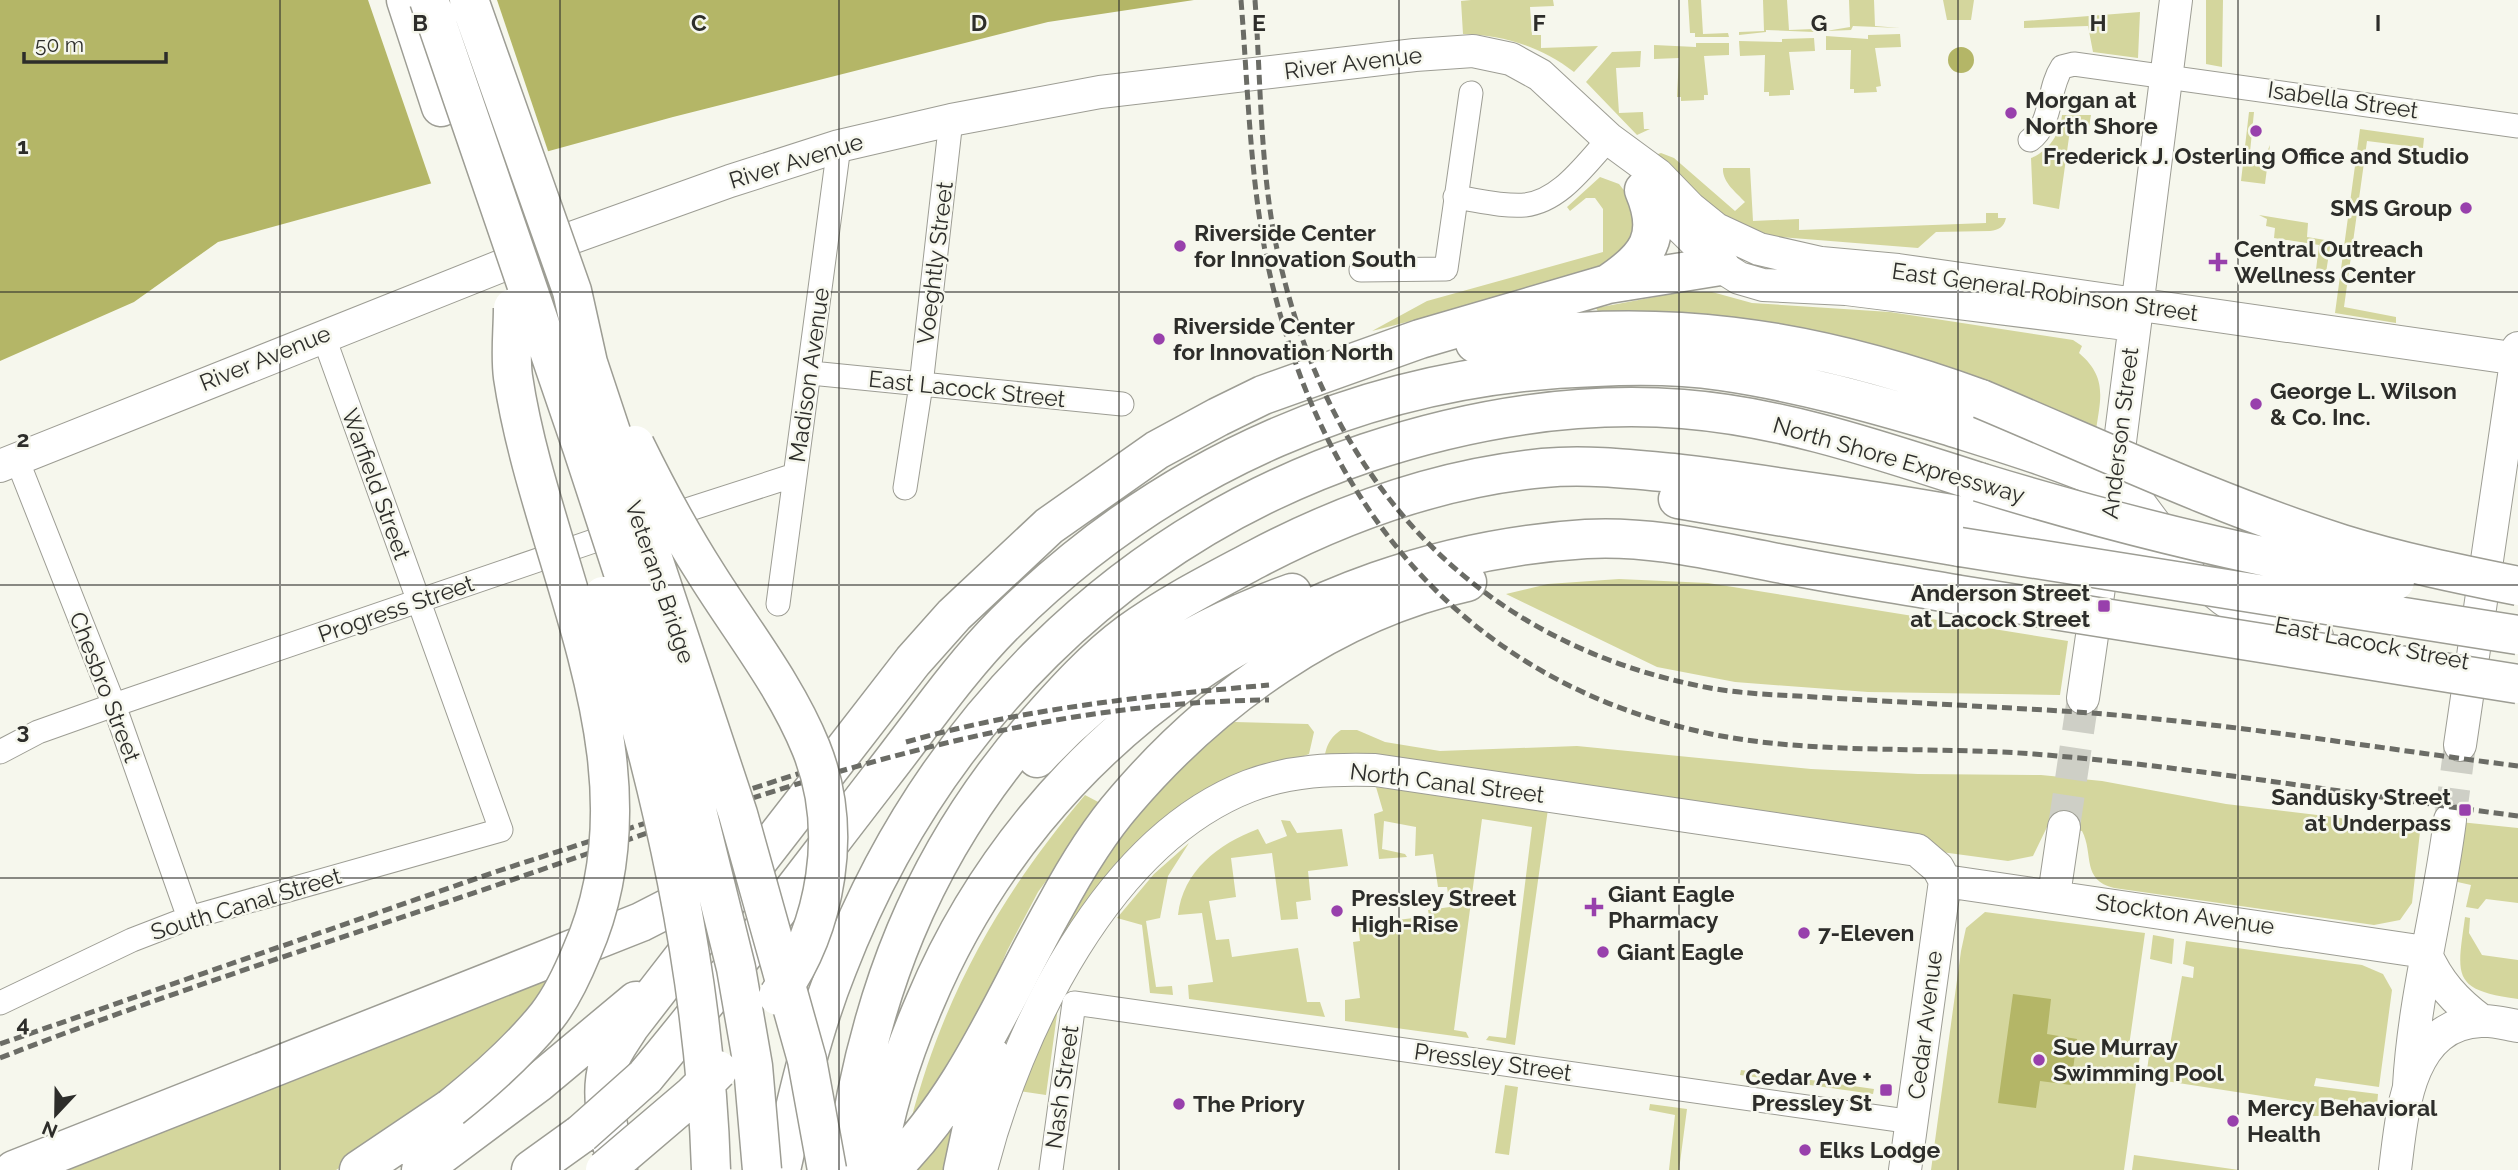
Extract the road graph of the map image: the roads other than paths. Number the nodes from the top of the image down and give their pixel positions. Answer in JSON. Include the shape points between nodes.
{"nodes":[{"id":1,"x":406,"y":0,"type":"edge"},
{"id":2,"x":429,"y":0,"type":"edge"},
{"id":3,"x":470,"y":0,"type":"edge"},
{"id":4,"x":2176,"y":0,"type":"edge"},
{"id":5,"x":2168,"y":75,"type":"junction"},
{"id":6,"x":1471,"y":93,"type":"dead end"},
{"id":7,"x":951,"y":120,"type":"junction"},
{"id":8,"x":2518,"y":126,"type":"edge"},
{"id":9,"x":1609,"y":139,"type":"junction"},
{"id":10,"x":2030,"y":140,"type":"dead end"},
{"id":11,"x":839,"y":146,"type":"junction"},
{"id":12,"x":1643,"y":190,"type":"junction"},
{"id":13,"x":1455,"y":197,"type":"junction"},
{"id":14,"x":1821,"y":263,"type":"junction"},
{"id":15,"x":1720,"y":266,"type":"junction"},
{"id":16,"x":1361,"y":270,"type":"dead end"},
{"id":17,"x":1608,"y":284,"type":"junction"},
{"id":18,"x":572,"y":290,"type":"junction"},
{"id":19,"x":513,"y":308,"type":"junction"},
{"id":20,"x":2053,"y":315,"type":"junction"},
{"id":21,"x":2136,"y":315,"type":"junction"},
{"id":22,"x":323,"y":335,"type":"junction"},
{"id":23,"x":2518,"y":356,"type":"edge"},
{"id":24,"x":1335,"y":370,"type":"junction"},
{"id":25,"x":811,"y":373,"type":"junction"},
{"id":26,"x":921,"y":385,"type":"junction"},
{"id":27,"x":2124,"y":397,"type":"junction"},
{"id":28,"x":1122,"y":404,"type":"dead end"},
{"id":29,"x":8,"y":462,"type":"edge"},
{"id":30,"x":795,"y":475,"type":"junction"},
{"id":31,"x":2115,"y":484,"type":"junction"},
{"id":32,"x":2508,"y":486,"type":"edge"},
{"id":33,"x":905,"y":488,"type":"dead end"},
{"id":34,"x":2105,"y":541,"type":"junction"},
{"id":35,"x":1535,"y":544,"type":"junction"},
{"id":36,"x":2184,"y":562,"type":"junction"},
{"id":37,"x":1791,"y":566,"type":"junction"},
{"id":38,"x":1220,"y":578,"type":"junction"},
{"id":39,"x":2518,"y":586,"type":"edge"},
{"id":40,"x":2518,"y":600,"type":"edge"},
{"id":41,"x":419,"y":601,"type":"junction"},
{"id":42,"x":778,"y":604,"type":"dead end"},
{"id":43,"x":2518,"y":635,"type":"edge"},
{"id":44,"x":2472,"y":662,"type":"junction"},
{"id":45,"x":2518,"y":670,"type":"edge"},
{"id":46,"x":2518,"y":684,"type":"edge"},
{"id":47,"x":2083,"y":698,"type":"tunnel mouth"},
{"id":48,"x":114,"y":705,"type":"junction"},
{"id":49,"x":2460,"y":745,"type":"tunnel mouth"},
{"id":50,"x":0,"y":752,"type":"edge"},
{"id":51,"x":796,"y":809,"type":"junction"},
{"id":52,"x":2450,"y":820,"type":"tunnel mouth"},
{"id":53,"x":2064,"y":827,"type":"tunnel mouth"},
{"id":54,"x":501,"y":830,"type":"joint"},
{"id":55,"x":1945,"y":881,"type":"junction"},
{"id":56,"x":2054,"y":895,"type":"junction"},
{"id":57,"x":1055,"y":906,"type":"junction"},
{"id":58,"x":189,"y":918,"type":"junction"},
{"id":59,"x":2425,"y":952,"type":"junction"},
{"id":60,"x":660,"y":983,"type":"junction"},
{"id":61,"x":0,"y":1003,"type":"edge"},
{"id":62,"x":1074,"y":1003,"type":"joint"},
{"id":63,"x":2482,"y":1021,"type":"junction"},
{"id":64,"x":2518,"y":1026,"type":"edge"},
{"id":65,"x":867,"y":1052,"type":"junction"},
{"id":66,"x":2409,"y":1086,"type":"junction"},
{"id":67,"x":1913,"y":1122,"type":"junction"},
{"id":68,"x":13,"y":1170,"type":"edge"},
{"id":69,"x":359,"y":1170,"type":"edge"},
{"id":70,"x":421,"y":1170,"type":"edge"},
{"id":71,"x":531,"y":1170,"type":"edge"},
{"id":72,"x":605,"y":1170,"type":"edge"},
{"id":73,"x":618,"y":1170,"type":"edge"},
{"id":74,"x":711,"y":1170,"type":"edge"},
{"id":75,"x":762,"y":1170,"type":"edge"},
{"id":76,"x":781,"y":1170,"type":"edge"},
{"id":77,"x":827,"y":1170,"type":"edge"},
{"id":78,"x":844,"y":1170,"type":"edge"},
{"id":79,"x":875,"y":1170,"type":"edge"},
{"id":80,"x":890,"y":1170,"type":"edge"},
{"id":81,"x":963,"y":1170,"type":"edge"},
{"id":82,"x":981,"y":1170,"type":"edge"},
{"id":83,"x":1051,"y":1170,"type":"edge"},
{"id":84,"x":1905,"y":1170,"type":"edge"},
{"id":85,"x":2395,"y":1170,"type":"edge"}],
"edges":[{"from":1,"to":19,"type":"highway"},
{"from":2,"to":75,"type":"highway","bridge":true,"via":[[685,762],[736,968],[753,1066]]},
{"from":3,"to":18,"type":"highway","name":"Veterans Bridge","bridge":true},
{"from":4,"to":5,"type":"street","name":"Anderson Street"},
{"from":5,"to":8,"type":"street","name":"Isabella Street"},
{"from":5,"to":10,"type":"street","name":"Isabella Street","via":[[2083,64],[2062,67],[2054,79],[2042,128]]},
{"from":5,"to":21,"type":"street","name":"Anderson Street"},
{"from":6,"to":13,"type":"street"},
{"from":7,"to":9,"type":"street","name":"River Avenue","via":[[1100,92],[1473,51],[1511,59],[1540,75]]},
{"from":7,"to":11,"type":"street","name":"River Avenue"},
{"from":7,"to":26,"type":"street","name":"Voeghtly Street"},
{"from":9,"to":12,"type":"street","name":"East General Robinson Street"},
{"from":9,"to":13,"type":"street","via":[[1550,197],[1525,205]]},
{"from":9,"to":14,"type":"street","name":"East General Robinson Street","via":[[1658,175],[1716,229],[1759,249]]},
{"from":11,"to":22,"type":"street","name":"River Avenue","via":[[601,227]]},
{"from":11,"to":25,"type":"street","name":"Madison Avenue"},
{"from":12,"to":15,"type":"street","name":"East General Robinson Street"},
{"from":12,"to":17,"type":"highway","via":[[1652,208],[1653,230],[1646,249],[1636,265]]},
{"from":13,"to":16,"type":"street","via":[[1446,269]]},
{"from":14,"to":15,"type":"street"},
{"from":14,"to":21,"type":"street","name":"East General Robinson Street","via":[[1898,270]]},
{"from":15,"to":17,"type":"highway"},
{"from":15,"to":20,"type":"street","name":"East General Robinson Street","via":[[1763,285],[1846,289]]},
{"from":17,"to":24,"type":"highway","via":[[1420,339]]},
{"from":18,"to":72,"type":"highway","bridge":true,"via":[[665,506],[783,694],[812,749],[828,850],[825,892],[813,933],[780,994],[735,1053]]},
{"from":18,"to":77,"type":"highway","name":"Veterans Bridge","bridge":true,"via":[[592,376],[738,814],[807,1060]]},
{"from":19,"to":69,"type":"highway","bridge":true,"via":[[512,375],[588,665],[609,764],[611,817],[602,898],[572,974],[548,1014],[518,1050],[451,1108]]},
{"from":19,"to":74,"type":"highway","bridge":true,"via":[[652,762],[695,986]]},
{"from":20,"to":21,"type":"street","name":"East General Robinson Street"},
{"from":20,"to":27,"type":"street","via":[[2090,329],[2104,342],[2113,354]]},
{"from":21,"to":23,"type":"street","name":"East General Robinson Street"},
{"from":21,"to":27,"type":"street","name":"Anderson Street"},
{"from":22,"to":29,"type":"street","name":"River Avenue"},
{"from":22,"to":41,"type":"street","name":"Warfield Street"},
{"from":23,"to":32,"type":"street"},
{"from":24,"to":39,"type":"highway","bridge":true,"via":[[1518,337],[1652,329],[1742,336],[1882,365],[1981,399],[2194,489],[2341,544]]},
{"from":24,"to":51,"type":"highway","via":[[1263,395],[1181,437],[1107,482],[1049,526],[921,652]]},
{"from":25,"to":26,"type":"street","name":"East Lacock Street"},
{"from":25,"to":30,"type":"street","name":"Madison Avenue"},
{"from":26,"to":28,"type":"street","name":"East Lacock Street"},
{"from":26,"to":33,"type":"street","name":"Voeghtly Street"},
{"from":27,"to":31,"type":"street","name":"Anderson Street"},
{"from":29,"to":48,"type":"street","name":"Chesbro Street"},
{"from":30,"to":41,"type":"street","name":"Progress Street"},
{"from":30,"to":42,"type":"street","name":"Madison Avenue"},
{"from":31,"to":34,"type":"street","name":"Anderson Street"},
{"from":31,"to":36,"type":"street","name":"East Lacock Street","via":[[2147,511]]},
{"from":31,"to":71,"type":"highway","bridge":true,"via":[[1916,416],[1718,370],[1542,368],[1452,380],[1373,401],[1289,432],[1214,466],[1101,537],[1002,626],[758,940],[645,1077],[581,1134]]},
{"from":32,"to":44,"type":"street"},
{"from":34,"to":36,"type":"highway","via":[[2149,548]]},
{"from":34,"to":38,"type":"highway","via":[[1737,480],[1628,468],[1549,467],[1474,477],[1350,514]]},
{"from":34,"to":47,"type":"street","name":"Anderson Street"},
{"from":35,"to":37,"type":"highway","via":[[1619,538],[1692,546]]},
{"from":35,"to":65,"type":"highway","via":[[1402,561],[1335,579],[1208,628],[1142,666],[1058,736],[1005,794],[972,839],[907,953]]},
{"from":35,"to":79,"type":"highway","via":[[1398,574],[1339,595],[1224,654],[1112,735],[1022,835],[965,920],[914,1028]]},
{"from":36,"to":44,"type":"street","name":"East Lacock Street","via":[[2219,598],[2255,619],[2296,632]]},
{"from":37,"to":46,"type":"highway","bridge":true},
{"from":37,"to":57,"type":"highway","via":[[1668,559],[1558,564],[1447,586],[1390,606],[1275,666],[1201,723],[1123,803]]},
{"from":38,"to":43,"type":"highway","bridge":true,"via":[[1410,509],[1490,496],[1583,491],[1665,496]]},
{"from":38,"to":65,"type":"highway","via":[[1128,634],[1074,680],[977,796],[912,914],[885,985]]},
{"from":40,"to":76,"type":"highway","name":"North Shore Expressway","bridge":true,"via":[[2291,564],[2171,537],[1836,436],[1760,419],[1682,409],[1526,413],[1450,429],[1308,473],[1238,506],[1165,550],[1107,593],[1044,649],[946,765],[906,826],[838,965],[820,1015]]},
{"from":41,"to":48,"type":"street","name":"Progress Street"},
{"from":41,"to":54,"type":"street","name":"Warfield Street"},
{"from":44,"to":45,"type":"street","name":"East Lacock Street"},
{"from":44,"to":49,"type":"street"},
{"from":48,"to":50,"type":"street","name":"Progress Street","via":[[38,732]]},
{"from":48,"to":58,"type":"street","name":"Chesbro Street"},
{"from":51,"to":60,"type":"highway"},
{"from":51,"to":68,"type":"highway","via":[[722,873],[641,922]]},
{"from":52,"to":59,"type":"street"},
{"from":53,"to":56,"type":"street"},
{"from":54,"to":58,"type":"street","name":"South Canal Street"},
{"from":55,"to":56,"type":"street","name":"Stockton Avenue"},
{"from":55,"to":67,"type":"street","name":"Cedar Avenue"},
{"from":55,"to":82,"type":"street","name":"North Canal Street","via":[[1938,868],[1917,850],[1388,772],[1312,770],[1250,786],[1198,812],[1149,853],[1067,957],[1023,1044]]},
{"from":56,"to":59,"type":"street","name":"Stockton Avenue"},
{"from":57,"to":80,"type":"highway","via":[[970,1065],[934,1122]]},
{"from":57,"to":81,"type":"highway","via":[[980,1090]]},
{"from":58,"to":61,"type":"street","name":"South Canal Street"},
{"from":59,"to":63,"type":"street","via":[[2436,977],[2457,1003]]},
{"from":59,"to":66,"type":"street"},
{"from":60,"to":70,"type":"highway"},
{"from":60,"to":73,"type":"highway","via":[[608,1062],[607,1121]]},
{"from":62,"to":67,"type":"street","name":"Pressley Street"},
{"from":62,"to":83,"type":"street","name":"Nash Street"},
{"from":63,"to":64,"type":"street"},
{"from":63,"to":66,"type":"street","via":[[2455,1025],[2441,1035],[2417,1065]]},
{"from":65,"to":78,"type":"highway"},
{"from":66,"to":85,"type":"street"},
{"from":67,"to":84,"type":"street","name":"Cedar Avenue"}]}
